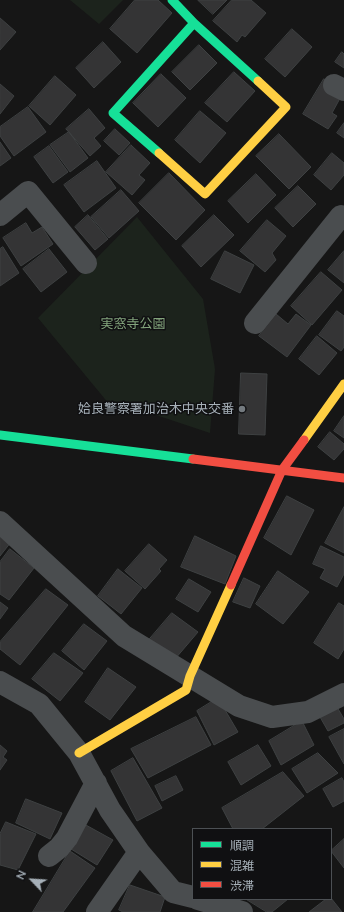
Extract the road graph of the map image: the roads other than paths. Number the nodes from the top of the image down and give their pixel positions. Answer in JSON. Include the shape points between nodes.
{"nodes":[{"id":1,"x":172,"y":0,"type":"edge"},
{"id":2,"x":194,"y":24,"type":"junction"},
{"id":3,"x":0,"y":215,"type":"edge"},
{"id":4,"x":344,"y":218,"type":"edge"},
{"id":5,"x":86,"y":264,"type":"dead end"},
{"id":6,"x":255,"y":323,"type":"dead end"},
{"id":7,"x":344,"y":384,"type":"edge"},
{"id":8,"x":0,"y":435,"type":"edge"},
{"id":9,"x":282,"y":470,"type":"junction"},
{"id":10,"x":344,"y":478,"type":"edge"},
{"id":11,"x":0,"y":522,"type":"edge"},
{"id":12,"x":190,"y":676,"type":"junction"},
{"id":13,"x":0,"y":682,"type":"edge"},
{"id":14,"x":343,"y":697,"type":"edge"},
{"id":15,"x":79,"y":753,"type":"junction"},
{"id":16,"x":96,"y":783,"type":"junction"},
{"id":17,"x":139,"y":852,"type":"junction"},
{"id":18,"x":49,"y":856,"type":"dead end"},
{"id":19,"x":192,"y":897,"type":"edge"},
{"id":20,"x":201,"y":900,"type":"edge"},
{"id":21,"x":97,"y":912,"type":"edge"},
{"id":22,"x":242,"y":912,"type":"edge"}],
"edges":[{"from":1,"to":2,"type":"street"},
{"from":2,"to":2,"type":"street","via":[[286,106],[205,194],[113,113]]},
{"from":3,"to":5,"type":"street","via":[[28,192]]},
{"from":4,"to":6,"type":"street","via":[[341,216]]},
{"from":7,"to":9,"type":"street"},
{"from":8,"to":9,"type":"street"},
{"from":9,"to":10,"type":"street"},
{"from":9,"to":12,"type":"street"},
{"from":11,"to":12,"type":"street","via":[[124,636]]},
{"from":12,"to":14,"type":"street","via":[[239,706],[272,717],[308,712]]},
{"from":12,"to":15,"type":"street","via":[[186,690]]},
{"from":13,"to":15,"type":"street","via":[[39,704]]},
{"from":15,"to":16,"type":"street"},
{"from":16,"to":17,"type":"street","via":[[110,810]]},
{"from":16,"to":18,"type":"street","via":[[67,838]]},
{"from":17,"to":19,"type":"street","via":[[174,892]]},
{"from":17,"to":21,"type":"street"},
{"from":20,"to":22,"type":"street"}]}
